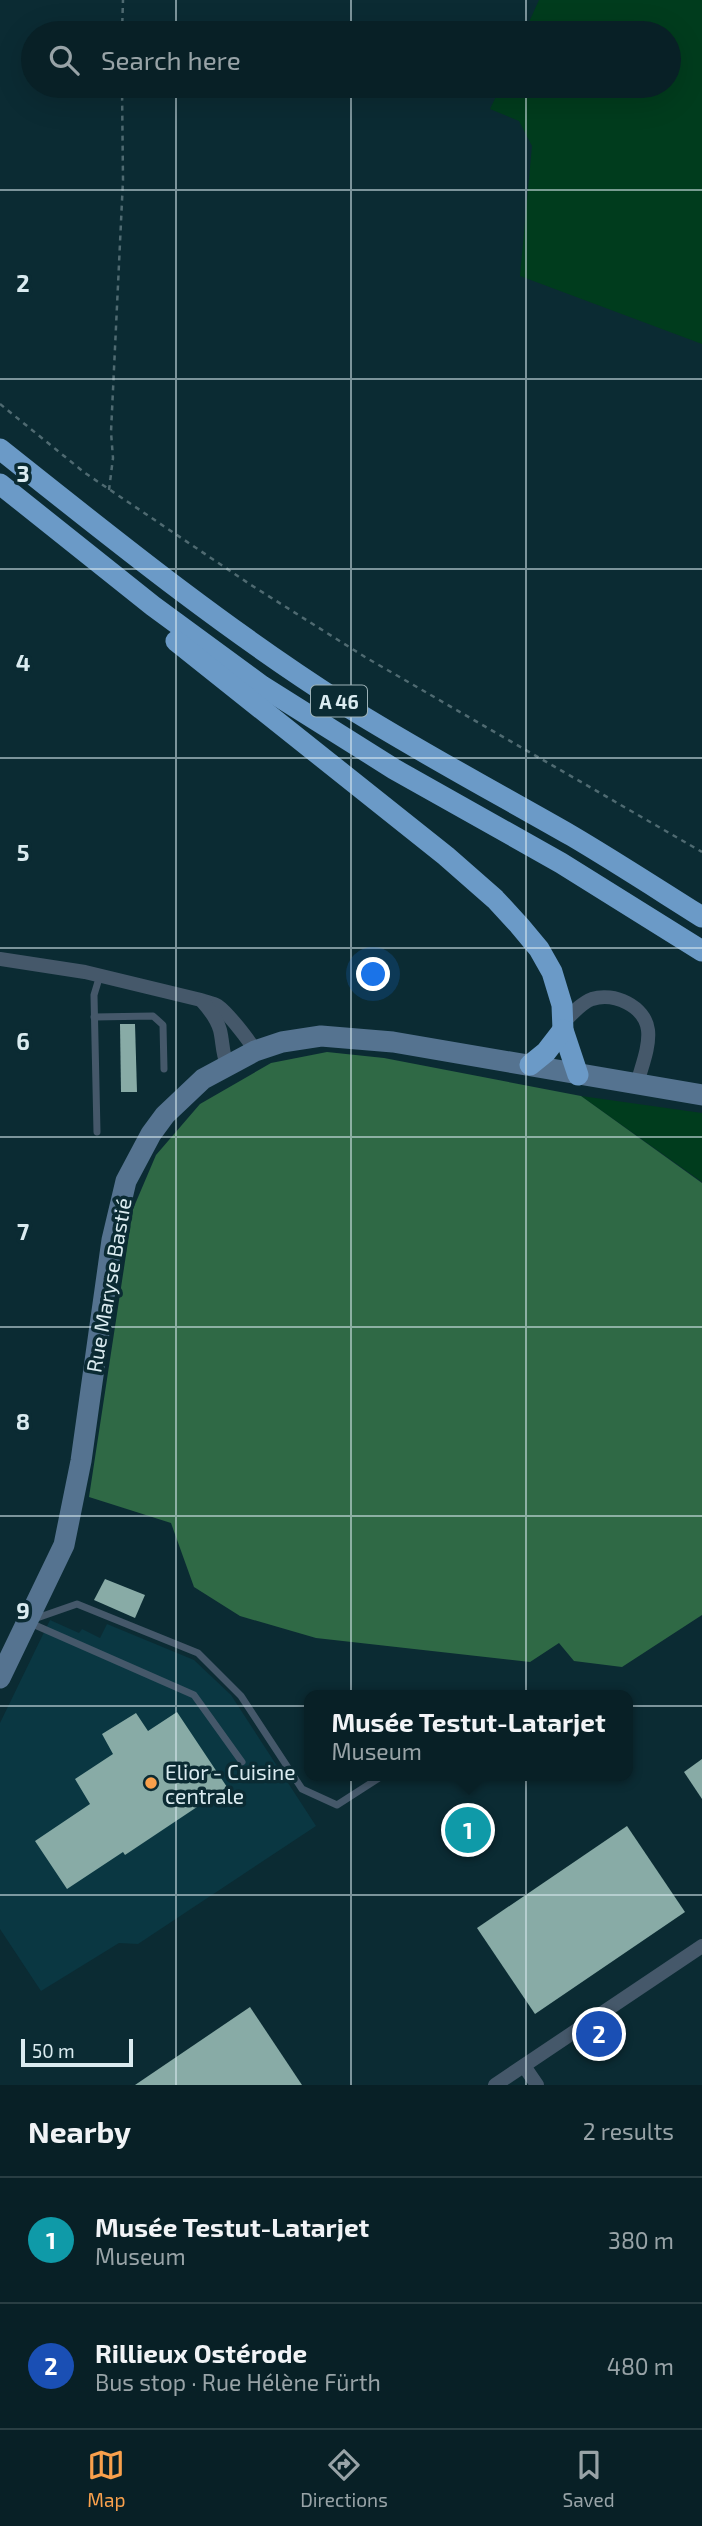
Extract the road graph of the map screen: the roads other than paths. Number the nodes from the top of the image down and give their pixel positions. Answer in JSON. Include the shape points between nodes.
{"nodes":[{"id":1,"x":0,"y":449,"type":"edge"},
{"id":2,"x":0,"y":484,"type":"edge"},
{"id":3,"x":97,"y":562,"type":"junction"},
{"id":4,"x":702,"y":917,"type":"edge"},
{"id":5,"x":702,"y":951,"type":"edge"},
{"id":6,"x":0,"y":960,"type":"edge"},
{"id":7,"x":93,"y":973,"type":"junction"},
{"id":8,"x":201,"y":1000,"type":"junction"},
{"id":9,"x":94,"y":1017,"type":"junction"},
{"id":10,"x":563,"y":1027,"type":"junction"},
{"id":11,"x":254,"y":1051,"type":"junction"},
{"id":12,"x":227,"y":1064,"type":"junction"},
{"id":13,"x":530,"y":1065,"type":"junction"},
{"id":14,"x":164,"y":1069,"type":"dead end"},
{"id":15,"x":578,"y":1075,"type":"junction"},
{"id":16,"x":637,"y":1084,"type":"junction"},
{"id":17,"x":702,"y":1095,"type":"edge"},
{"id":18,"x":97,"y":1132,"type":"dead end"},
{"id":19,"x":27,"y":1622,"type":"junction"},
{"id":20,"x":0,"y":1678,"type":"edge"},
{"id":21,"x":242,"y":1762,"type":"dead end"},
{"id":22,"x":374,"y":1781,"type":"edge"},
{"id":23,"x":702,"y":1946,"type":"edge"},
{"id":24,"x":524,"y":2066,"type":"junction"},
{"id":25,"x":495,"y":2085,"type":"edge"},
{"id":26,"x":537,"y":2085,"type":"edge"}],
"edges":[{"from":1,"to":4,"type":"highway","number":"A 46","via":[[253,644],[397,737]]},
{"from":2,"to":3,"type":"highway","number":"A 46"},
{"from":3,"to":5,"type":"highway","number":"A 46","via":[[205,646],[328,729],[561,863]]},
{"from":3,"to":10,"type":"highway","via":[[104,584],[495,899],[546,961],[557,989]]},
{"from":6,"to":7,"type":"street"},
{"from":7,"to":8,"type":"street"},
{"from":7,"to":9,"type":"lane"},
{"from":8,"to":11,"type":"street","via":[[218,1006]]},
{"from":8,"to":12,"type":"street","via":[[220,1029]]},
{"from":9,"to":14,"type":"lane","via":[[159,1019]]},
{"from":9,"to":18,"type":"lane"},
{"from":10,"to":13,"type":"highway","via":[[546,1052]]},
{"from":10,"to":15,"type":"highway"},
{"from":10,"to":16,"type":"street","via":[[592,999],[611,997],[640,1013],[648,1030]]},
{"from":11,"to":12,"type":"main road","name":"Rue Maryse Bastié"},
{"from":11,"to":13,"type":"main road","name":"Rue Maryse Bastié","via":[[321,1036],[393,1042]]},
{"from":12,"to":19,"type":"main road","name":"Rue Maryse Bastié","via":[[202,1079],[165,1115],[126,1181],[112,1240],[81,1461],[64,1545]]},
{"from":13,"to":15,"type":"main road","name":"Rue Maryse Bastié"},
{"from":15,"to":16,"type":"main road","name":"Rue Maryse Bastié"},
{"from":16,"to":17,"type":"main road","name":"Rue Maryse Bastié"},
{"from":19,"to":20,"type":"main road","name":"Rue Maryse Bastié"},
{"from":19,"to":21,"type":"lane","via":[[194,1696]]},
{"from":19,"to":22,"type":"lane","via":[[77,1604],[198,1653],[241,1696],[302,1789],[337,1805]]},
{"from":23,"to":24,"type":"street"},
{"from":24,"to":25,"type":"street"},
{"from":24,"to":26,"type":"street"}]}
